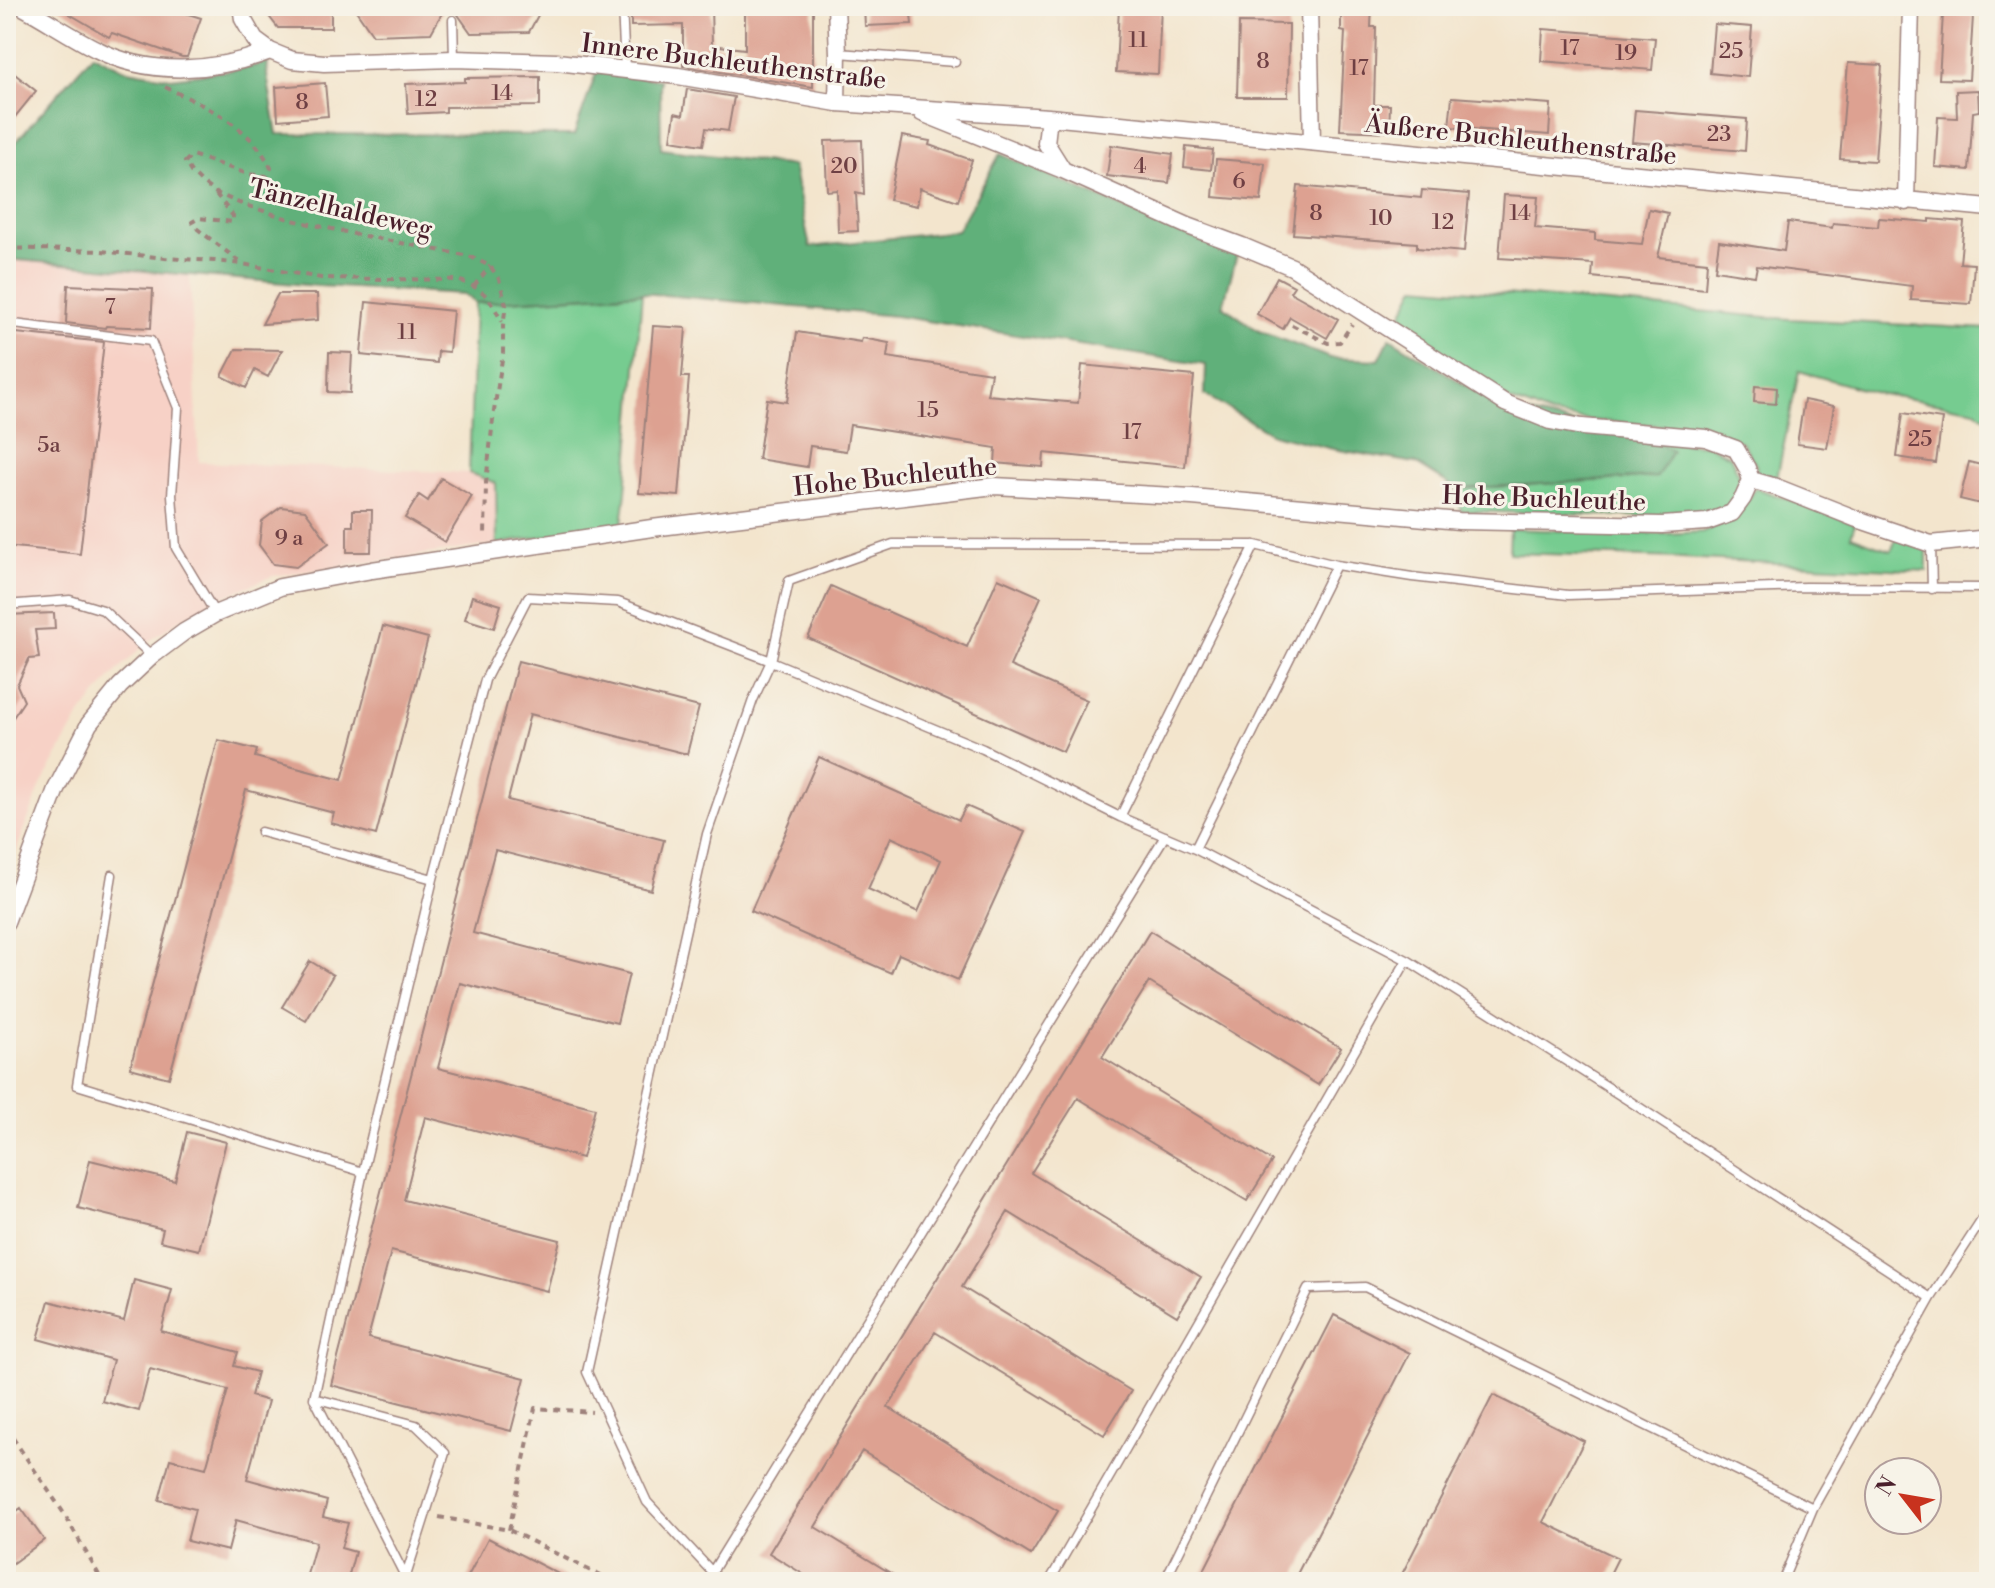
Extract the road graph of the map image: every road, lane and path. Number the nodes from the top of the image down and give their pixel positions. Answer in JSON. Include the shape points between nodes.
{"nodes":[{"id":1,"x":21,"y":6,"type":"edge"},
{"id":2,"x":241,"y":6,"type":"edge"},
{"id":3,"x":622,"y":6,"type":"edge"},
{"id":4,"x":836,"y":6,"type":"edge"},
{"id":5,"x":1309,"y":6,"type":"edge"},
{"id":6,"x":1911,"y":6,"type":"edge"},
{"id":7,"x":453,"y":20,"type":"dead end"},
{"id":8,"x":270,"y":51,"type":"junction"},
{"id":9,"x":838,"y":53,"type":"junction"},
{"id":10,"x":454,"y":59,"type":"junction"},
{"id":11,"x":955,"y":62,"type":"dead end"},
{"id":12,"x":625,"y":69,"type":"junction"},
{"id":13,"x":155,"y":82,"type":"dead end"},
{"id":14,"x":837,"y":103,"type":"junction"},
{"id":15,"x":906,"y":107,"type":"junction"},
{"id":16,"x":1049,"y":117,"type":"junction"},
{"id":17,"x":1312,"y":142,"type":"junction"},
{"id":18,"x":1063,"y":170,"type":"junction"},
{"id":19,"x":214,"y":192,"type":"junction"},
{"id":20,"x":1906,"y":202,"type":"junction"},
{"id":21,"x":1989,"y":208,"type":"edge"},
{"id":22,"x":6,"y":248,"type":"edge"},
{"id":23,"x":242,"y":264,"type":"junction"},
{"id":24,"x":490,"y":266,"type":"junction"},
{"id":25,"x":474,"y":286,"type":"junction"},
{"id":26,"x":1360,"y":311,"type":"junction"},
{"id":27,"x":6,"y":323,"type":"edge"},
{"id":28,"x":503,"y":325,"type":"junction"},
{"id":29,"x":1292,"y":325,"type":"dead end"},
{"id":30,"x":1751,"y":480,"type":"junction"},
{"id":31,"x":1989,"y":538,"type":"edge"},
{"id":32,"x":1931,"y":544,"type":"junction"},
{"id":33,"x":1255,"y":545,"type":"junction"},
{"id":34,"x":484,"y":553,"type":"junction"},
{"id":35,"x":1336,"y":565,"type":"junction"},
{"id":36,"x":1989,"y":588,"type":"edge"},
{"id":37,"x":1932,"y":589,"type":"junction"},
{"id":38,"x":6,"y":605,"type":"edge"},
{"id":39,"x":215,"y":614,"type":"junction"},
{"id":40,"x":152,"y":656,"type":"junction"},
{"id":41,"x":771,"y":661,"type":"junction"},
{"id":42,"x":1120,"y":817,"type":"junction"},
{"id":43,"x":261,"y":832,"type":"dead end"},
{"id":44,"x":1165,"y":836,"type":"junction"},
{"id":45,"x":1195,"y":849,"type":"junction"},
{"id":46,"x":112,"y":875,"type":"dead end"},
{"id":47,"x":433,"y":879,"type":"junction"},
{"id":48,"x":6,"y":922,"type":"edge"},
{"id":49,"x":1407,"y":960,"type":"junction"},
{"id":50,"x":363,"y":1172,"type":"junction"},
{"id":51,"x":1989,"y":1209,"type":"edge"},
{"id":52,"x":1931,"y":1298,"type":"junction"},
{"id":53,"x":314,"y":1398,"type":"junction"},
{"id":54,"x":606,"y":1413,"type":"junction"},
{"id":55,"x":6,"y":1428,"type":"edge"},
{"id":56,"x":1813,"y":1508,"type":"junction"},
{"id":57,"x":425,"y":1515,"type":"junction"},
{"id":58,"x":509,"y":1530,"type":"junction"},
{"id":59,"x":712,"y":1572,"type":"junction"},
{"id":60,"x":407,"y":1579,"type":"edge"},
{"id":61,"x":103,"y":1582,"type":"edge"},
{"id":62,"x":613,"y":1582,"type":"edge"},
{"id":63,"x":715,"y":1582,"type":"edge"},
{"id":64,"x":1049,"y":1582,"type":"edge"},
{"id":65,"x":1164,"y":1582,"type":"edge"},
{"id":66,"x":1782,"y":1582,"type":"edge"}],
"edges":[{"from":1,"to":8,"type":"street","via":[[96,49],[127,62],[171,70]]},
{"from":2,"to":8,"type":"street","via":[[255,40]]},
{"from":3,"to":12,"type":"lane"},
{"from":4,"to":9,"type":"street"},
{"from":5,"to":17,"type":"street"},
{"from":6,"to":20,"type":"street"},
{"from":7,"to":10,"type":"lane"},
{"from":8,"to":10,"type":"street","name":"Innere Buchleuthenstraße","via":[[292,60],[324,63]]},
{"from":9,"to":11,"type":"lane"},
{"from":9,"to":14,"type":"street"},
{"from":10,"to":12,"type":"street","name":"Innere Buchleuthenstraße"},
{"from":12,"to":14,"type":"street","name":"Innere Buchleuthenstraße"},
{"from":13,"to":19,"type":"path","name":"Tänzelhaldeweg","via":[[210,108],[240,128],[265,155],[271,168],[267,176],[192,155],[185,162]]},
{"from":14,"to":15,"type":"street","name":"Innere Buchleuthenstraße"},
{"from":15,"to":16,"type":"street","name":"Innere Buchleuthenstraße"},
{"from":15,"to":18,"type":"street","name":"Innere Buchleuthenstraße"},
{"from":16,"to":17,"type":"street","name":"Äußere Buchleuthenstraße"},
{"from":16,"to":18,"type":"street","via":[[1046,143]]},
{"from":17,"to":20,"type":"street","name":"Äußere Buchleuthenstraße"},
{"from":18,"to":26,"type":"street","name":"Innere Buchleuthenstraße","via":[[1292,267]]},
{"from":19,"to":23,"type":"path","via":[[233,222],[192,222]]},
{"from":19,"to":24,"type":"path","name":"Tänzelhaldeweg","via":[[292,220],[469,256]]},
{"from":20,"to":21,"type":"street","name":"Äußere Buchleuthenstraße"},
{"from":22,"to":23,"type":"path"},
{"from":23,"to":25,"type":"path","via":[[321,278],[458,280]]},
{"from":24,"to":25,"type":"path"},
{"from":24,"to":28,"type":"path","via":[[506,305]]},
{"from":25,"to":28,"type":"path","via":[[492,301]]},
{"from":26,"to":29,"type":"path","via":[[1340,342],[1328,343]]},
{"from":26,"to":30,"type":"street","name":"Innere Buchleuthenstraße","via":[[1505,403],[1582,427],[1706,438],[1736,449]]},
{"from":27,"to":39,"type":"lane","via":[[151,341],[178,408],[172,495],[176,548]]},
{"from":28,"to":34,"type":"path"},
{"from":30,"to":32,"type":"street"},
{"from":30,"to":34,"type":"street","name":"Hohe Buchleuthe","via":[[1732,513],[1707,522],[1662,525],[1459,521],[994,486]]},
{"from":31,"to":32,"type":"street"},
{"from":32,"to":37,"type":"lane"},
{"from":33,"to":35,"type":"lane"},
{"from":33,"to":41,"type":"lane","via":[[893,544],[789,581]]},
{"from":33,"to":42,"type":"lane"},
{"from":34,"to":39,"type":"street","name":"Hohe Buchleuthe","via":[[280,587]]},
{"from":35,"to":37,"type":"lane","via":[[1568,595],[1805,587]]},
{"from":35,"to":45,"type":"lane"},
{"from":36,"to":37,"type":"lane"},
{"from":38,"to":40,"type":"lane","via":[[70,600],[103,610]]},
{"from":39,"to":40,"type":"street","name":"Hohe Buchleuthe"},
{"from":40,"to":48,"type":"street","name":"Hohe Buchleuthe","via":[[89,724],[56,789]]},
{"from":41,"to":42,"type":"lane","via":[[983,749]]},
{"from":41,"to":47,"type":"lane","via":[[618,602],[528,597],[485,680]]},
{"from":41,"to":54,"type":"lane","via":[[707,834],[587,1372]]},
{"from":42,"to":44,"type":"lane"},
{"from":43,"to":47,"type":"lane"},
{"from":44,"to":45,"type":"lane"},
{"from":44,"to":59,"type":"lane"},
{"from":45,"to":49,"type":"lane"},
{"from":46,"to":50,"type":"lane","via":[[77,1085]]},
{"from":47,"to":50,"type":"lane"},
{"from":49,"to":52,"type":"lane"},
{"from":49,"to":64,"type":"lane"},
{"from":50,"to":53,"type":"lane"},
{"from":51,"to":52,"type":"lane"},
{"from":52,"to":56,"type":"lane"},
{"from":53,"to":57,"type":"lane","via":[[416,1425],[445,1453]]},
{"from":53,"to":60,"type":"lane"},
{"from":54,"to":58,"type":"path","via":[[535,1408]]},
{"from":54,"to":59,"type":"lane","via":[[647,1502]]},
{"from":55,"to":61,"type":"path"},
{"from":56,"to":65,"type":"lane","via":[[1365,1287],[1308,1289]]},
{"from":56,"to":66,"type":"lane"},
{"from":57,"to":58,"type":"path"},
{"from":57,"to":60,"type":"lane"},
{"from":58,"to":62,"type":"path"},
{"from":59,"to":63,"type":"lane"}]}
